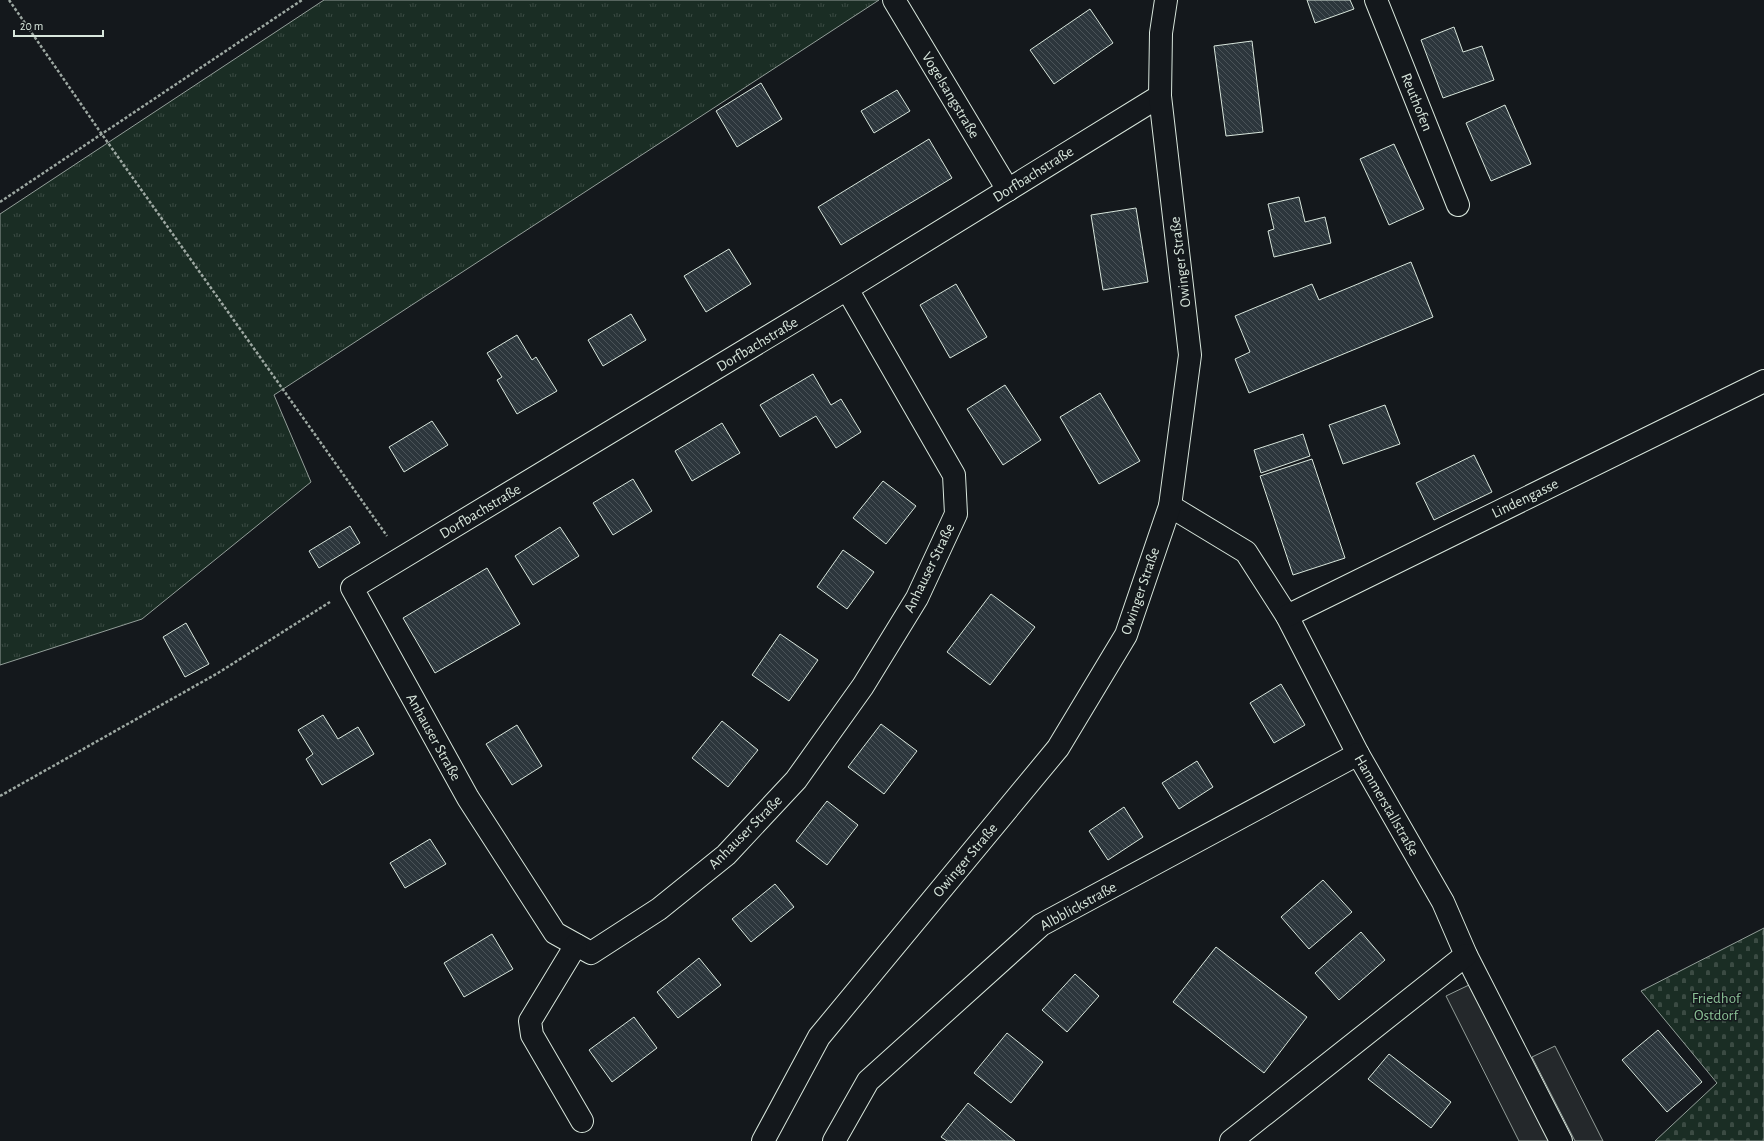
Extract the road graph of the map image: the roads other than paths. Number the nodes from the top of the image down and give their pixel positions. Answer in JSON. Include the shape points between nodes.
{"nodes":[{"id":1,"x":894,"y":0,"type":"edge"},
{"id":2,"x":1166,"y":0,"type":"edge"},
{"id":3,"x":1376,"y":0,"type":"edge"},
{"id":4,"x":1160,"y":96,"type":"junction"},
{"id":5,"x":1008,"y":190,"type":"junction"},
{"id":6,"x":1458,"y":205,"type":"dead end"},
{"id":7,"x":847,"y":289,"type":"junction"},
{"id":8,"x":1764,"y":381,"type":"edge"},
{"id":9,"x":1170,"y":506,"type":"junction"},
{"id":10,"x":352,"y":588,"type":"joint"},
{"id":11,"x":1287,"y":616,"type":"junction"},
{"id":12,"x":1358,"y":754,"type":"junction"},
{"id":13,"x":576,"y":945,"type":"junction"},
{"id":14,"x":1466,"y":955,"type":"junction"},
{"id":15,"x":582,"y":1120,"type":"dead end"},
{"id":16,"x":763,"y":1141,"type":"edge"},
{"id":17,"x":834,"y":1141,"type":"edge"},
{"id":18,"x":1231,"y":1141,"type":"edge"},
{"id":19,"x":1561,"y":1141,"type":"edge"}],
"edges":[{"from":1,"to":5,"type":"street","name":"Vogelsangstraße"},
{"from":2,"to":4,"type":"street","name":"Owinger Straße","via":[[1161,33]]},
{"from":3,"to":6,"type":"street","name":"Reuthofen"},
{"from":4,"to":5,"type":"street","name":"Dorfbachstraße"},
{"from":4,"to":9,"type":"street","name":"Owinger Straße","via":[[1190,355]]},
{"from":5,"to":7,"type":"street","name":"Dorfbachstraße"},
{"from":7,"to":10,"type":"street","name":"Dorfbachstraße"},
{"from":7,"to":13,"type":"street","name":"Anhauser Straße","via":[[954,475],[956,514],[917,598],[863,686],[796,780],[726,855],[659,909],[591,953]]},
{"from":8,"to":11,"type":"street","name":"Lindengasse"},
{"from":9,"to":11,"type":"street","name":"Hammerstallstraße","via":[[1246,552]]},
{"from":9,"to":16,"type":"street","name":"Owinger Straße","via":[[1126,635],[1058,748],[819,1037]]},
{"from":10,"to":13,"type":"street","name":"Anhauser Straße","via":[[468,798],[555,933]]},
{"from":11,"to":12,"type":"street","name":"Hammerstallstraße"},
{"from":12,"to":14,"type":"street","name":"Hammerstallstraße","via":[[1442,902]]},
{"from":12,"to":17,"type":"street","name":"Albblickstraße","via":[[1041,925],[868,1081]]},
{"from":13,"to":15,"type":"street","via":[[530,1021],[532,1035]]},
{"from":14,"to":18,"type":"street"},
{"from":14,"to":19,"type":"street","name":"Hammerstallstraße"}]}
